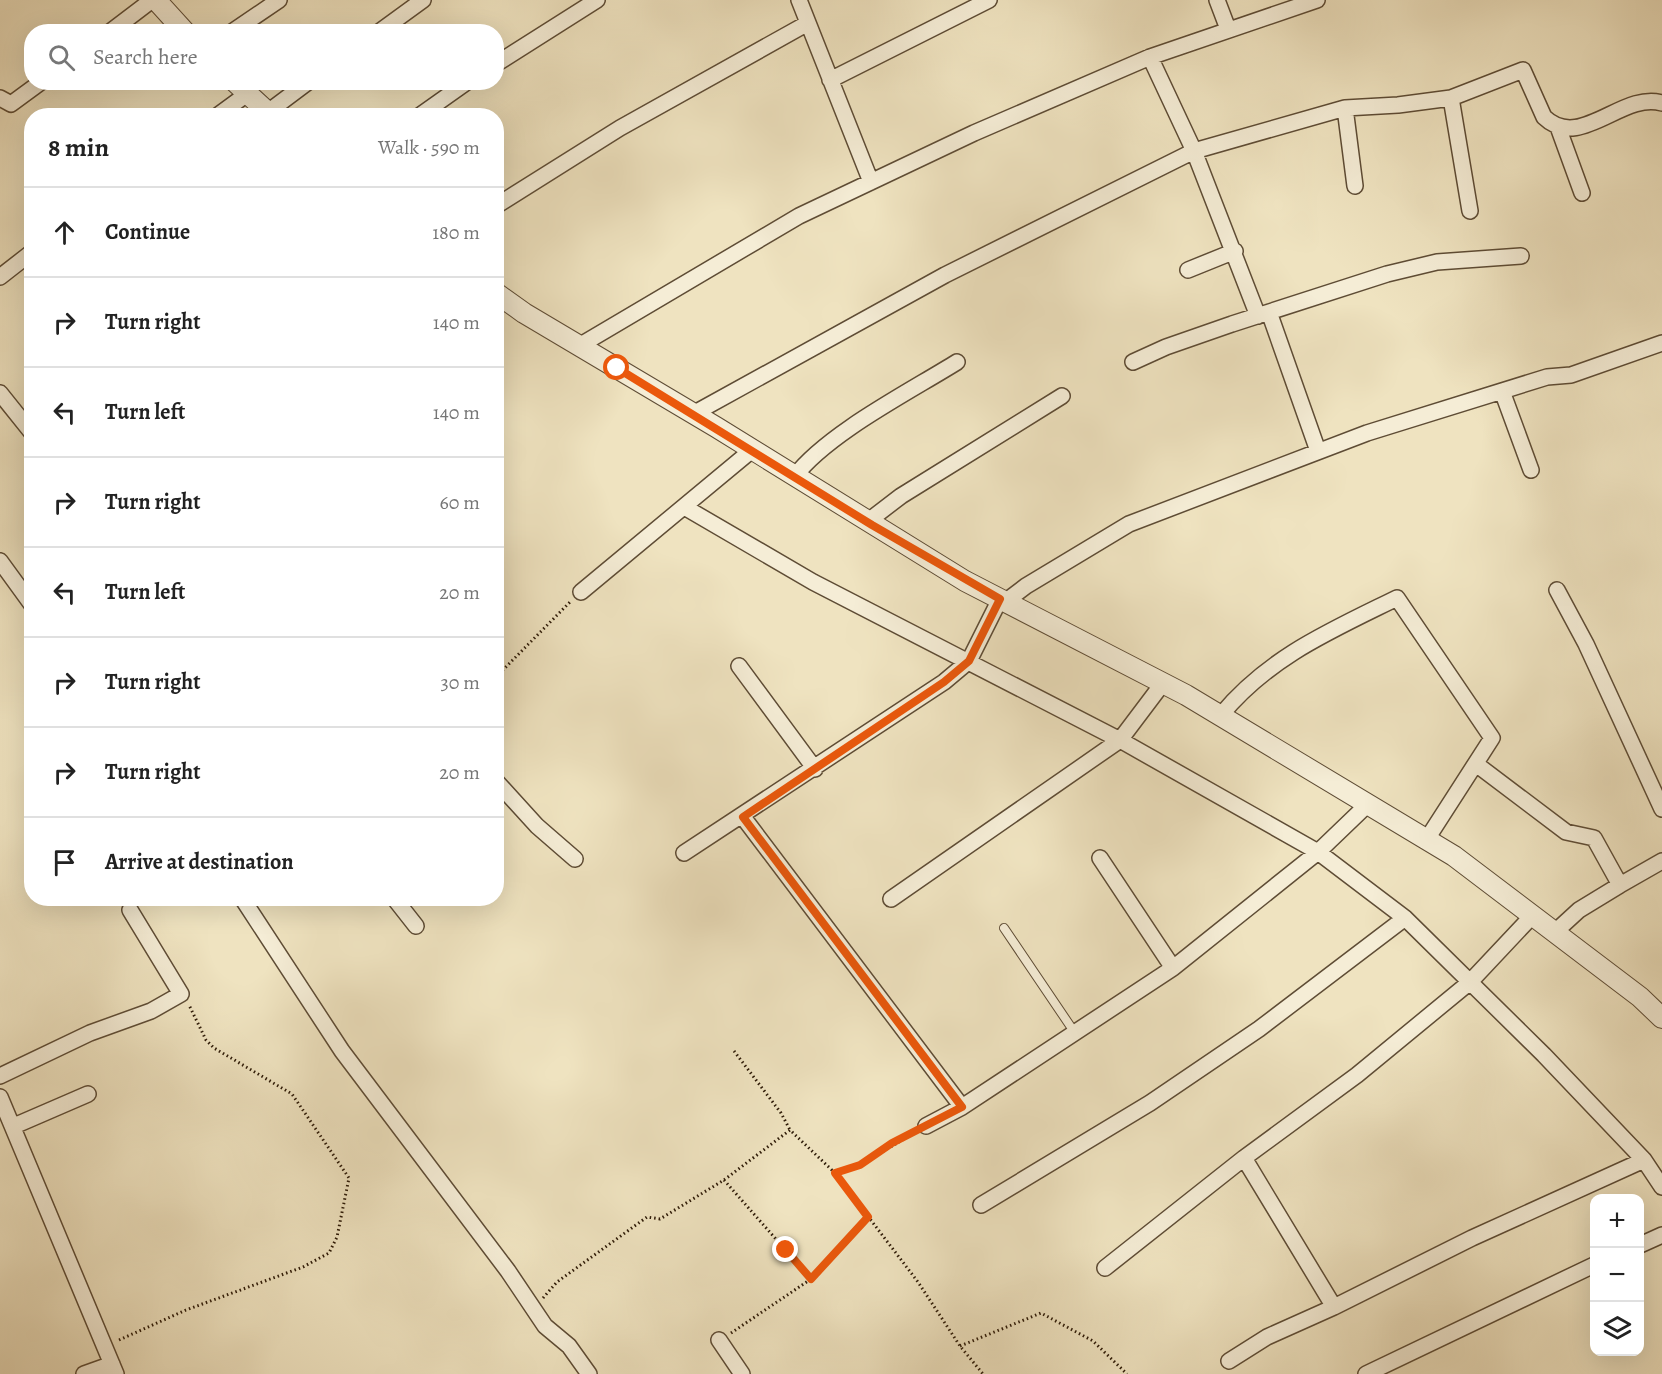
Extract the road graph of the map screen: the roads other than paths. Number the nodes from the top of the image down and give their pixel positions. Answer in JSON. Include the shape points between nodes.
{"nodes":[{"id":1,"x":154,"y":0,"type":"edge"},
{"id":2,"x":279,"y":0,"type":"edge"},
{"id":3,"x":423,"y":0,"type":"edge"},
{"id":4,"x":597,"y":0,"type":"edge"},
{"id":5,"x":798,"y":0,"type":"edge"},
{"id":6,"x":989,"y":0,"type":"edge"},
{"id":7,"x":1217,"y":0,"type":"edge"},
{"id":8,"x":1317,"y":0,"type":"edge"},
{"id":9,"x":808,"y":23,"type":"junction"},
{"id":10,"x":121,"y":24,"type":"edge"},
{"id":11,"x":177,"y":24,"type":"edge"},
{"id":12,"x":244,"y":24,"type":"edge"},
{"id":13,"x":390,"y":24,"type":"edge"},
{"id":14,"x":1228,"y":29,"type":"junction"},
{"id":15,"x":1150,"y":57,"type":"junction"},
{"id":16,"x":504,"y":59,"type":"edge"},
{"id":17,"x":830,"y":80,"type":"junction"},
{"id":18,"x":28,"y":90,"type":"edge"},
{"id":19,"x":239,"y":90,"type":"edge"},
{"id":20,"x":243,"y":90,"type":"edge"},
{"id":21,"x":298,"y":90,"type":"edge"},
{"id":22,"x":456,"y":90,"type":"edge"},
{"id":23,"x":1451,"y":98,"type":"junction"},
{"id":24,"x":1662,"y":103,"type":"edge"},
{"id":25,"x":4,"y":105,"type":"edge"},
{"id":26,"x":224,"y":108,"type":"edge"},
{"id":27,"x":263,"y":108,"type":"edge"},
{"id":28,"x":277,"y":108,"type":"edge"},
{"id":29,"x":430,"y":108,"type":"edge"},
{"id":30,"x":1345,"y":108,"type":"junction"},
{"id":31,"x":1558,"y":127,"type":"junction"},
{"id":32,"x":1194,"y":152,"type":"junction"},
{"id":33,"x":871,"y":182,"type":"junction"},
{"id":34,"x":1355,"y":186,"type":"dead end"},
{"id":35,"x":1582,"y":193,"type":"dead end"},
{"id":36,"x":504,"y":201,"type":"edge"},
{"id":37,"x":1470,"y":211,"type":"dead end"},
{"id":38,"x":1235,"y":251,"type":"junction"},
{"id":39,"x":1521,"y":256,"type":"dead end"},
{"id":40,"x":24,"y":259,"type":"edge"},
{"id":41,"x":1188,"y":270,"type":"dead end"},
{"id":42,"x":0,"y":277,"type":"edge"},
{"id":43,"x":504,"y":298,"type":"edge"},
{"id":44,"x":1263,"y":314,"type":"junction"},
{"id":45,"x":1662,"y":343,"type":"edge"},
{"id":46,"x":579,"y":346,"type":"junction"},
{"id":47,"x":957,"y":362,"type":"dead end"},
{"id":48,"x":1133,"y":362,"type":"dead end"},
{"id":49,"x":1502,"y":392,"type":"junction"},
{"id":50,"x":0,"y":393,"type":"edge"},
{"id":51,"x":1062,"y":396,"type":"dead end"},
{"id":52,"x":693,"y":414,"type":"junction"},
{"id":53,"x":24,"y":424,"type":"edge"},
{"id":54,"x":752,"y":450,"type":"junction"},
{"id":55,"x":1318,"y":451,"type":"junction"},
{"id":56,"x":1531,"y":470,"type":"dead end"},
{"id":57,"x":794,"y":477,"type":"junction"},
{"id":58,"x":686,"y":507,"type":"junction"},
{"id":59,"x":867,"y":522,"type":"junction"},
{"id":60,"x":0,"y":561,"type":"edge"},
{"id":61,"x":1557,"y":590,"type":"dead end"},
{"id":62,"x":581,"y":592,"type":"road end"},
{"id":63,"x":24,"y":594,"type":"edge"},
{"id":64,"x":1003,"y":601,"type":"junction"},
{"id":65,"x":969,"y":661,"type":"junction"},
{"id":66,"x":739,"y":666,"type":"dead end"},
{"id":67,"x":1163,"y":683,"type":"junction"},
{"id":68,"x":1221,"y":716,"type":"junction"},
{"id":69,"x":1120,"y":740,"type":"junction"},
{"id":70,"x":1476,"y":764,"type":"junction"},
{"id":71,"x":815,"y":769,"type":"junction"},
{"id":72,"x":504,"y":790,"type":"edge"},
{"id":73,"x":1368,"y":804,"type":"junction"},
{"id":74,"x":1662,"y":809,"type":"edge"},
{"id":75,"x":743,"y":817,"type":"junction"},
{"id":76,"x":1427,"y":839,"type":"junction"},
{"id":77,"x":1318,"y":852,"type":"junction"},
{"id":78,"x":684,"y":853,"type":"dead end"},
{"id":79,"x":1100,"y":858,"type":"dead end"},
{"id":80,"x":574,"y":860,"type":"dead end"},
{"id":81,"x":1662,"y":861,"type":"edge"},
{"id":82,"x":1620,"y":885,"type":"junction"},
{"id":83,"x":891,"y":899,"type":"dead end"},
{"id":84,"x":247,"y":906,"type":"edge"},
{"id":85,"x":400,"y":906,"type":"edge"},
{"id":86,"x":130,"y":910,"type":"dead end"},
{"id":87,"x":1533,"y":915,"type":"junction"},
{"id":88,"x":1405,"y":918,"type":"junction"},
{"id":89,"x":416,"y":926,"type":"dead end"},
{"id":90,"x":1004,"y":928,"type":"dead end"},
{"id":91,"x":1555,"y":932,"type":"junction"},
{"id":92,"x":1173,"y":968,"type":"junction"},
{"id":93,"x":1470,"y":982,"type":"junction"},
{"id":94,"x":1662,"y":1018,"type":"edge"},
{"id":95,"x":1075,"y":1033,"type":"junction"},
{"id":96,"x":0,"y":1076,"type":"edge"},
{"id":97,"x":88,"y":1094,"type":"dead end"},
{"id":98,"x":0,"y":1097,"type":"edge"},
{"id":99,"x":962,"y":1107,"type":"junction"},
{"id":100,"x":14,"y":1126,"type":"junction"},
{"id":101,"x":926,"y":1126,"type":"road end"},
{"id":102,"x":1244,"y":1158,"type":"junction"},
{"id":103,"x":1644,"y":1160,"type":"junction"},
{"id":104,"x":1662,"y":1187,"type":"edge"},
{"id":105,"x":981,"y":1205,"type":"dead end"},
{"id":106,"x":1662,"y":1235,"type":"edge"},
{"id":107,"x":1644,"y":1243,"type":"edge"},
{"id":108,"x":1590,"y":1267,"type":"edge"},
{"id":109,"x":1105,"y":1268,"type":"dead end"},
{"id":110,"x":1334,"y":1307,"type":"junction"},
{"id":111,"x":719,"y":1340,"type":"road end"},
{"id":112,"x":1229,"y":1361,"type":"dead end"},
{"id":113,"x":112,"y":1363,"type":"edge"},
{"id":114,"x":84,"y":1374,"type":"edge"},
{"id":115,"x":589,"y":1374,"type":"edge"},
{"id":116,"x":742,"y":1374,"type":"edge"},
{"id":117,"x":1366,"y":1374,"type":"edge"}],
"edges":[{"from":1,"to":10,"type":"street"},
{"from":1,"to":11,"type":"street"},
{"from":2,"to":12,"type":"street"},
{"from":3,"to":13,"type":"street"},
{"from":4,"to":16,"type":"street"},
{"from":5,"to":9,"type":"street"},
{"from":6,"to":17,"type":"street"},
{"from":7,"to":14,"type":"street"},
{"from":8,"to":14,"type":"street"},
{"from":9,"to":17,"type":"street"},
{"from":9,"to":36,"type":"street","via":[[620,128]]},
{"from":14,"to":15,"type":"street"},
{"from":15,"to":32,"type":"street"},
{"from":15,"to":33,"type":"street"},
{"from":17,"to":33,"type":"street"},
{"from":18,"to":25,"type":"street"},
{"from":19,"to":26,"type":"street"},
{"from":20,"to":27,"type":"street"},
{"from":21,"to":28,"type":"street"},
{"from":22,"to":29,"type":"street"},
{"from":23,"to":30,"type":"street"},
{"from":23,"to":31,"type":"street","via":[[1523,70],[1544,117]]},
{"from":23,"to":37,"type":"street"},
{"from":24,"to":31,"type":"street","via":[[1643,102],[1579,128]]},
{"from":30,"to":32,"type":"street"},
{"from":30,"to":34,"type":"street"},
{"from":31,"to":35,"type":"street"},
{"from":32,"to":38,"type":"street"},
{"from":32,"to":52,"type":"street","via":[[945,275]]},
{"from":33,"to":46,"type":"street","via":[[799,216]]},
{"from":38,"to":41,"type":"street"},
{"from":38,"to":44,"type":"street"},
{"from":39,"to":44,"type":"street","via":[[1437,261]]},
{"from":40,"to":42,"type":"street"},
{"from":43,"to":46,"type":"street"},
{"from":44,"to":48,"type":"street"},
{"from":44,"to":55,"type":"street"},
{"from":45,"to":49,"type":"street","via":[[1571,375],[1547,377]]},
{"from":46,"to":52,"type":"street"},
{"from":47,"to":57,"type":"street","via":[[838,437],[807,460]]},
{"from":49,"to":55,"type":"street"},
{"from":49,"to":56,"type":"street"},
{"from":50,"to":53,"type":"street"},
{"from":51,"to":59,"type":"street","via":[[901,496]]},
{"from":52,"to":54,"type":"street"},
{"from":54,"to":57,"type":"street"},
{"from":54,"to":58,"type":"street"},
{"from":55,"to":64,"type":"street","via":[[1128,524]]},
{"from":57,"to":59,"type":"street"},
{"from":58,"to":62,"type":"street"},
{"from":58,"to":65,"type":"street","via":[[813,582]]},
{"from":59,"to":64,"type":"street"},
{"from":60,"to":63,"type":"street"},
{"from":61,"to":74,"type":"street"},
{"from":64,"to":65,"type":"street"},
{"from":64,"to":67,"type":"street"},
{"from":65,"to":69,"type":"street"},
{"from":65,"to":71,"type":"street"},
{"from":66,"to":71,"type":"street"},
{"from":67,"to":68,"type":"street"},
{"from":67,"to":69,"type":"street"},
{"from":68,"to":70,"type":"street","via":[[1239,693],[1271,665],[1396,598],[1492,738]]},
{"from":68,"to":73,"type":"street"},
{"from":69,"to":77,"type":"street"},
{"from":69,"to":83,"type":"street"},
{"from":70,"to":76,"type":"street"},
{"from":70,"to":82,"type":"street","via":[[1566,832],[1594,838]]},
{"from":71,"to":75,"type":"street"},
{"from":72,"to":80,"type":"street"},
{"from":73,"to":76,"type":"street"},
{"from":73,"to":77,"type":"street"},
{"from":75,"to":78,"type":"street"},
{"from":75,"to":99,"type":"street"},
{"from":76,"to":87,"type":"street"},
{"from":77,"to":88,"type":"street"},
{"from":77,"to":92,"type":"street"},
{"from":79,"to":92,"type":"street"},
{"from":81,"to":82,"type":"street"},
{"from":82,"to":91,"type":"street","via":[[1579,910]]},
{"from":84,"to":115,"type":"street","via":[[342,1051],[545,1326],[569,1346]]},
{"from":85,"to":89,"type":"street"},
{"from":86,"to":96,"type":"street","via":[[181,994]]},
{"from":87,"to":91,"type":"street"},
{"from":87,"to":93,"type":"street"},
{"from":88,"to":93,"type":"street"},
{"from":88,"to":105,"type":"street","via":[[1259,1029],[1150,1104]]},
{"from":90,"to":95,"type":"lane"},
{"from":91,"to":94,"type":"street"},
{"from":92,"to":95,"type":"street"},
{"from":93,"to":102,"type":"street","via":[[1357,1075]]},
{"from":93,"to":103,"type":"street"},
{"from":95,"to":99,"type":"street"},
{"from":97,"to":100,"type":"street"},
{"from":98,"to":100,"type":"street"},
{"from":99,"to":101,"type":"street"},
{"from":100,"to":113,"type":"street"},
{"from":102,"to":109,"type":"street"},
{"from":102,"to":110,"type":"street"},
{"from":103,"to":104,"type":"street"},
{"from":103,"to":110,"type":"street","via":[[1472,1238]]},
{"from":106,"to":107,"type":"street"},
{"from":108,"to":117,"type":"street"},
{"from":110,"to":112,"type":"street","via":[[1267,1337]]},
{"from":111,"to":116,"type":"street"},
{"from":113,"to":114,"type":"street"}]}
